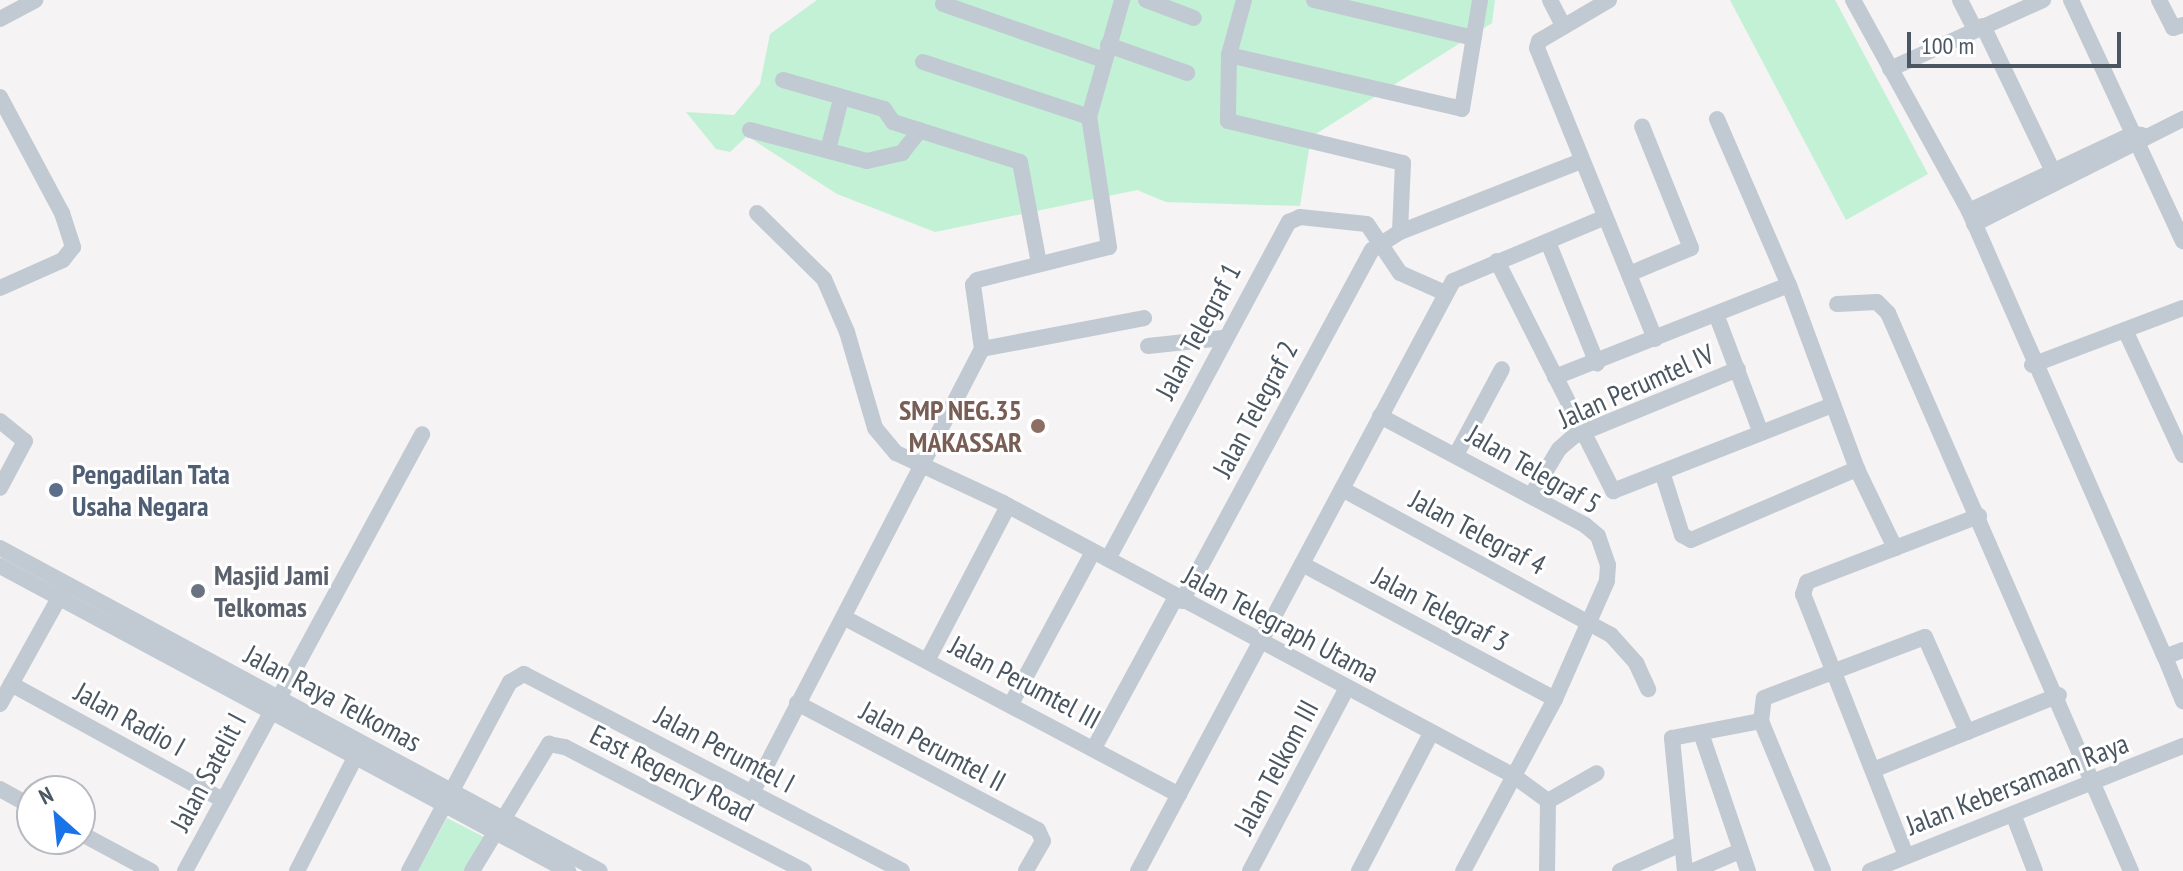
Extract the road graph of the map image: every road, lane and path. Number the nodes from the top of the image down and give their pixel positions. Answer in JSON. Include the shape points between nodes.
{"nodes":[{"id":1,"x":35,"y":0,"type":"edge"},
{"id":2,"x":1146,"y":0,"type":"edge"},
{"id":3,"x":1244,"y":0,"type":"edge"},
{"id":4,"x":1314,"y":0,"type":"edge"},
{"id":5,"x":1480,"y":0,"type":"edge"},
{"id":6,"x":1550,"y":0,"type":"edge"},
{"id":7,"x":1609,"y":0,"type":"edge"},
{"id":8,"x":1853,"y":0,"type":"edge"},
{"id":9,"x":1960,"y":0,"type":"edge"},
{"id":10,"x":2043,"y":0,"type":"edge"},
{"id":11,"x":2071,"y":0,"type":"edge"},
{"id":12,"x":2159,"y":0,"type":"edge"},
{"id":13,"x":1116,"y":2,"type":"edge"},
{"id":14,"x":943,"y":4,"type":"dead end"},
{"id":15,"x":1194,"y":18,"type":"dead end"},
{"id":16,"x":0,"y":19,"type":"edge"},
{"id":17,"x":2183,"y":25,"type":"edge"},
{"id":18,"x":1984,"y":26,"type":"junction"},
{"id":19,"x":1564,"y":27,"type":"junction"},
{"id":20,"x":1474,"y":38,"type":"junction"},
{"id":21,"x":1106,"y":52,"type":"junction"},
{"id":22,"x":1229,"y":55,"type":"junction"},
{"id":23,"x":923,"y":62,"type":"dead end"},
{"id":24,"x":1890,"y":69,"type":"junction"},
{"id":25,"x":1187,"y":73,"type":"dead end"},
{"id":26,"x":783,"y":80,"type":"dead end"},
{"id":27,"x":0,"y":97,"type":"edge"},
{"id":28,"x":841,"y":99,"type":"junction"},
{"id":29,"x":1089,"y":117,"type":"junction"},
{"id":30,"x":1717,"y":119,"type":"dead end"},
{"id":31,"x":2183,"y":119,"type":"edge"},
{"id":32,"x":1642,"y":126,"type":"dead end"},
{"id":33,"x":750,"y":130,"type":"dead end"},
{"id":34,"x":920,"y":130,"type":"junction"},
{"id":35,"x":2139,"y":138,"type":"junction"},
{"id":36,"x":828,"y":150,"type":"junction"},
{"id":37,"x":1581,"y":161,"type":"junction"},
{"id":38,"x":2056,"y":177,"type":"junction"},
{"id":39,"x":757,"y":213,"type":"dead end"},
{"id":40,"x":1605,"y":217,"type":"junction"},
{"id":41,"x":1972,"y":218,"type":"junction"},
{"id":42,"x":2179,"y":224,"type":"edge"},
{"id":43,"x":1400,"y":232,"type":"junction"},
{"id":44,"x":2183,"y":241,"type":"edge"},
{"id":45,"x":1548,"y":242,"type":"junction"},
{"id":46,"x":1379,"y":244,"type":"junction"},
{"id":47,"x":1497,"y":261,"type":"junction"},
{"id":48,"x":1039,"y":264,"type":"junction"},
{"id":49,"x":1629,"y":274,"type":"junction"},
{"id":50,"x":1789,"y":285,"type":"junction"},
{"id":51,"x":0,"y":288,"type":"edge"},
{"id":52,"x":1445,"y":293,"type":"junction"},
{"id":53,"x":1837,"y":304,"type":"dead end"},
{"id":54,"x":2183,"y":308,"type":"edge"},
{"id":55,"x":1716,"y":314,"type":"junction"},
{"id":56,"x":1144,"y":318,"type":"dead end"},
{"id":57,"x":2125,"y":330,"type":"junction"},
{"id":58,"x":1223,"y":338,"type":"junction"},
{"id":59,"x":1655,"y":339,"type":"junction"},
{"id":60,"x":1148,"y":346,"type":"dead end"},
{"id":61,"x":982,"y":349,"type":"junction"},
{"id":62,"x":1597,"y":363,"type":"junction"},
{"id":63,"x":2032,"y":365,"type":"junction"},
{"id":64,"x":1502,"y":369,"type":"dead end"},
{"id":65,"x":1738,"y":369,"type":"junction"},
{"id":66,"x":1555,"y":377,"type":"junction"},
{"id":67,"x":1833,"y":405,"type":"junction"},
{"id":68,"x":1380,"y":416,"type":"junction"},
{"id":69,"x":0,"y":421,"type":"edge"},
{"id":70,"x":1583,"y":432,"type":"junction"},
{"id":71,"x":1761,"y":433,"type":"junction"},
{"id":72,"x":422,"y":434,"type":"dead end"},
{"id":73,"x":1457,"y":453,"type":"junction"},
{"id":74,"x":2183,"y":455,"type":"edge"},
{"id":75,"x":924,"y":466,"type":"junction"},
{"id":76,"x":1857,"y":469,"type":"junction"},
{"id":77,"x":1663,"y":475,"type":"junction"},
{"id":78,"x":0,"y":488,"type":"edge"},
{"id":79,"x":1342,"y":489,"type":"junction"},
{"id":80,"x":1532,"y":494,"type":"junction"},
{"id":81,"x":1008,"y":506,"type":"junction"},
{"id":82,"x":1979,"y":516,"type":"junction"},
{"id":83,"x":0,"y":548,"type":"edge"},
{"id":84,"x":1895,"y":548,"type":"junction"},
{"id":85,"x":1100,"y":556,"type":"junction"},
{"id":86,"x":1302,"y":564,"type":"junction"},
{"id":87,"x":0,"y":566,"type":"edge"},
{"id":88,"x":63,"y":591,"type":"junction"},
{"id":89,"x":1179,"y":599,"type":"junction"},
{"id":90,"x":845,"y":618,"type":"junction"},
{"id":91,"x":1589,"y":621,"type":"junction"},
{"id":92,"x":1260,"y":643,"type":"junction"},
{"id":93,"x":2183,"y":650,"type":"edge"},
{"id":94,"x":2165,"y":657,"type":"junction"},
{"id":95,"x":928,"y":659,"type":"junction"},
{"id":96,"x":1833,"y":671,"type":"junction"},
{"id":97,"x":11,"y":684,"type":"junction"},
{"id":98,"x":1347,"y":688,"type":"junction"},
{"id":99,"x":1648,"y":689,"type":"dead end"},
{"id":100,"x":2059,"y":695,"type":"junction"},
{"id":101,"x":1555,"y":699,"type":"junction"},
{"id":102,"x":2183,"y":701,"type":"edge"},
{"id":103,"x":797,"y":703,"type":"junction"},
{"id":104,"x":0,"y":704,"type":"edge"},
{"id":105,"x":274,"y":704,"type":"junction"},
{"id":106,"x":1011,"y":704,"type":"junction"},
{"id":107,"x":1761,"y":721,"type":"junction"},
{"id":108,"x":1967,"y":732,"type":"junction"},
{"id":109,"x":1431,"y":733,"type":"junction"},
{"id":110,"x":1702,"y":736,"type":"junction"},
{"id":111,"x":2183,"y":746,"type":"edge"},
{"id":112,"x":1094,"y":748,"type":"junction"},
{"id":113,"x":360,"y":750,"type":"junction"},
{"id":114,"x":1873,"y":770,"type":"junction"},
{"id":115,"x":1597,"y":773,"type":"dead end"},
{"id":116,"x":1514,"y":776,"type":"junction"},
{"id":117,"x":2095,"y":782,"type":"junction"},
{"id":118,"x":752,"y":793,"type":"junction"},
{"id":119,"x":1179,"y":795,"type":"junction"},
{"id":120,"x":450,"y":797,"type":"junction"},
{"id":121,"x":223,"y":800,"type":"junction"},
{"id":122,"x":1548,"y":801,"type":"junction"},
{"id":123,"x":2013,"y":814,"type":"junction"},
{"id":124,"x":497,"y":823,"type":"junction"},
{"id":125,"x":96,"y":842,"type":"edge"},
{"id":126,"x":1679,"y":845,"type":"junction"},
{"id":127,"x":1740,"y":851,"type":"junction"},
{"id":128,"x":1906,"y":855,"type":"junction"},
{"id":129,"x":151,"y":871,"type":"edge"},
{"id":130,"x":185,"y":871,"type":"edge"},
{"id":131,"x":297,"y":871,"type":"edge"},
{"id":132,"x":409,"y":871,"type":"edge"},
{"id":133,"x":472,"y":871,"type":"edge"},
{"id":134,"x":568,"y":871,"type":"edge"},
{"id":135,"x":600,"y":871,"type":"edge"},
{"id":136,"x":804,"y":871,"type":"edge"},
{"id":137,"x":902,"y":871,"type":"edge"},
{"id":138,"x":1026,"y":871,"type":"edge"},
{"id":139,"x":1138,"y":871,"type":"edge"},
{"id":140,"x":1250,"y":871,"type":"edge"},
{"id":141,"x":1359,"y":871,"type":"edge"},
{"id":142,"x":1463,"y":871,"type":"edge"},
{"id":143,"x":1547,"y":871,"type":"edge"},
{"id":144,"x":1620,"y":871,"type":"edge"},
{"id":145,"x":1685,"y":871,"type":"edge"},
{"id":146,"x":1693,"y":871,"type":"edge"},
{"id":147,"x":1748,"y":871,"type":"edge"},
{"id":148,"x":1823,"y":871,"type":"edge"},
{"id":149,"x":1870,"y":871,"type":"edge"},
{"id":150,"x":2035,"y":871,"type":"edge"},
{"id":151,"x":2131,"y":871,"type":"edge"}],
"edges":[{"from":1,"to":16,"type":"street"},
{"from":2,"to":15,"type":"street"},
{"from":3,"to":22,"type":"street"},
{"from":4,"to":20,"type":"street"},
{"from":5,"to":20,"type":"street"},
{"from":6,"to":19,"type":"street"},
{"from":7,"to":19,"type":"street"},
{"from":8,"to":24,"type":"street"},
{"from":9,"to":18,"type":"street"},
{"from":10,"to":18,"type":"street"},
{"from":11,"to":35,"type":"street"},
{"from":12,"to":17,"type":"street","via":[[2172,27]]},
{"from":13,"to":21,"type":"street"},
{"from":14,"to":21,"type":"street"},
{"from":18,"to":24,"type":"street"},
{"from":18,"to":38,"type":"street"},
{"from":19,"to":37,"type":"street","via":[[1536,46]]},
{"from":20,"to":22,"type":"street","via":[[1462,109]]},
{"from":21,"to":25,"type":"street"},
{"from":21,"to":29,"type":"street"},
{"from":22,"to":43,"type":"street","via":[[1228,121],[1403,163]]},
{"from":23,"to":29,"type":"street"},
{"from":24,"to":41,"type":"street"},
{"from":26,"to":28,"type":"street"},
{"from":27,"to":51,"type":"street","via":[[62,213],[73,247],[63,260]]},
{"from":28,"to":34,"type":"street","via":[[884,109],[893,122]]},
{"from":28,"to":36,"type":"street"},
{"from":29,"to":48,"type":"street","via":[[1109,247]]},
{"from":30,"to":50,"type":"street"},
{"from":31,"to":35,"type":"street"},
{"from":32,"to":49,"type":"street","via":[[1691,248]]},
{"from":33,"to":36,"type":"street"},
{"from":34,"to":36,"type":"street","via":[[910,148],[888,157],[867,161]]},
{"from":34,"to":48,"type":"street","via":[[1020,162]]},
{"from":35,"to":38,"type":"street"},
{"from":35,"to":42,"type":"street"},
{"from":37,"to":40,"type":"street"},
{"from":37,"to":43,"type":"street"},
{"from":38,"to":41,"type":"street"},
{"from":39,"to":75,"type":"street","name":"Jalan Telegraph Utama","via":[[810,263],[835,300],[862,397],[880,436],[896,453]]},
{"from":40,"to":45,"type":"street"},
{"from":40,"to":49,"type":"street"},
{"from":41,"to":63,"type":"street"},
{"from":42,"to":44,"type":"street"},
{"from":43,"to":46,"type":"street"},
{"from":45,"to":47,"type":"street"},
{"from":45,"to":62,"type":"street"},
{"from":46,"to":52,"type":"street","via":[[1400,273]]},
{"from":46,"to":58,"type":"street","name":"Jalan Telegraf 1","via":[[1367,224],[1352,219],[1300,217],[1289,222]]},
{"from":46,"to":89,"type":"street","name":"Jalan Telegraf 2","via":[[1351,285]]},
{"from":47,"to":52,"type":"street","via":[[1462,275]]},
{"from":47,"to":66,"type":"street"},
{"from":48,"to":61,"type":"street","via":[[973,285]]},
{"from":49,"to":59,"type":"street"},
{"from":50,"to":55,"type":"street"},
{"from":50,"to":67,"type":"street"},
{"from":52,"to":68,"type":"street"},
{"from":53,"to":82,"type":"street","via":[[1883,304]]},
{"from":54,"to":57,"type":"street"},
{"from":55,"to":59,"type":"street"},
{"from":55,"to":65,"type":"street"},
{"from":56,"to":61,"type":"street"},
{"from":57,"to":63,"type":"street"},
{"from":57,"to":74,"type":"street"},
{"from":58,"to":60,"type":"street"},
{"from":58,"to":85,"type":"street","name":"Jalan Telegraf 1"},
{"from":59,"to":62,"type":"street"},
{"from":61,"to":75,"type":"street"},
{"from":62,"to":66,"type":"street"},
{"from":63,"to":94,"type":"street"},
{"from":64,"to":73,"type":"street"},
{"from":65,"to":70,"type":"street","name":"Jalan Perumtel IV"},
{"from":65,"to":71,"type":"street"},
{"from":66,"to":70,"type":"street"},
{"from":67,"to":71,"type":"street"},
{"from":67,"to":76,"type":"street"},
{"from":68,"to":73,"type":"street","name":"Jalan Telegraf 5"},
{"from":68,"to":79,"type":"street"},
{"from":69,"to":78,"type":"street","via":[[25,441]]},
{"from":70,"to":77,"type":"street","via":[[1609,489]]},
{"from":70,"to":80,"type":"street","name":"Jalan Perumtel IV","via":[[1559,449]]},
{"from":71,"to":77,"type":"street"},
{"from":72,"to":105,"type":"street","name":"Jalan Satelit I"},
{"from":73,"to":80,"type":"street","name":"Jalan Telegraf 5"},
{"from":75,"to":81,"type":"street","name":"Jalan Telegraph Utama"},
{"from":75,"to":90,"type":"street"},
{"from":76,"to":77,"type":"street","via":[[1691,540],[1682,535]]},
{"from":76,"to":84,"type":"street"},
{"from":79,"to":86,"type":"street"},
{"from":79,"to":91,"type":"street","name":"Jalan Telegraf 4"},
{"from":80,"to":91,"type":"street","name":"Jalan Telegraf 5","via":[[1585,525],[1605,551],[1607,581]]},
{"from":81,"to":85,"type":"street","name":"Jalan Telegraph Utama"},
{"from":81,"to":95,"type":"street"},
{"from":82,"to":84,"type":"street"},
{"from":82,"to":100,"type":"street"},
{"from":83,"to":88,"type":"street","name":"Jalan Raya Telkomas"},
{"from":84,"to":96,"type":"street","via":[[1803,587]]},
{"from":85,"to":89,"type":"street","name":"Jalan Telegraph Utama"},
{"from":85,"to":106,"type":"street","name":"Jalan Telegraf 1"},
{"from":86,"to":92,"type":"street"},
{"from":86,"to":101,"type":"street","name":"Jalan Telegraf 3"},
{"from":87,"to":88,"type":"street","name":"Jalan Raya Telkomas"},
{"from":88,"to":97,"type":"street"},
{"from":88,"to":105,"type":"street","name":"Jalan Raya Telkomas"},
{"from":89,"to":92,"type":"street","name":"Jalan Telegraph Utama"},
{"from":89,"to":112,"type":"street","name":"Jalan Telegraf 2"},
{"from":90,"to":95,"type":"street","name":"Jalan Perumtel III"},
{"from":90,"to":103,"type":"street"},
{"from":91,"to":99,"type":"street","name":"Jalan Telegraf 4","via":[[1624,646]]},
{"from":91,"to":101,"type":"street","name":"Jalan Telegraf 5"},
{"from":92,"to":98,"type":"street","name":"Jalan Telegraph Utama"},
{"from":92,"to":119,"type":"street"},
{"from":93,"to":94,"type":"street"},
{"from":94,"to":102,"type":"street"},
{"from":95,"to":106,"type":"street","name":"Jalan Perumtel III"},
{"from":96,"to":107,"type":"street","via":[[1764,698]]},
{"from":96,"to":108,"type":"street","via":[[1925,637]]},
{"from":96,"to":114,"type":"street"},
{"from":97,"to":104,"type":"street"},
{"from":97,"to":121,"type":"street","name":"Jalan Radio I"},
{"from":98,"to":109,"type":"street","name":"Jalan Telegraph Utama"},
{"from":98,"to":140,"type":"street","name":"Jalan Telkom III"},
{"from":100,"to":108,"type":"street"},
{"from":100,"to":117,"type":"street"},
{"from":101,"to":116,"type":"street","name":"Jalan Telegraf 5"},
{"from":103,"to":118,"type":"street"},
{"from":103,"to":138,"type":"street","name":"Jalan Perumtel II","via":[[1043,836]]},
{"from":105,"to":113,"type":"street","name":"Jalan Raya Telkomas"},
{"from":105,"to":121,"type":"street","name":"Jalan Satelit I"},
{"from":106,"to":112,"type":"street","name":"Jalan Perumtel III"},
{"from":107,"to":110,"type":"street"},
{"from":107,"to":148,"type":"street"},
{"from":108,"to":114,"type":"street"},
{"from":109,"to":116,"type":"street","name":"Jalan Telegraph Utama"},
{"from":109,"to":141,"type":"street"},
{"from":110,"to":126,"type":"street","via":[[1678,735],[1672,740]]},
{"from":110,"to":127,"type":"street"},
{"from":111,"to":117,"type":"street","name":"Jalan Kebersamaan Raya"},
{"from":112,"to":119,"type":"street","name":"Jalan Perumtel III"},
{"from":113,"to":120,"type":"street","name":"Jalan Raya Telkomas"},
{"from":113,"to":131,"type":"street"},
{"from":114,"to":128,"type":"street"},
{"from":115,"to":122,"type":"street"},
{"from":116,"to":122,"type":"street","name":"Jalan Telegraph Utama"},
{"from":116,"to":142,"type":"street","name":"Jalan Telegraf 5"},
{"from":117,"to":123,"type":"street","name":"Jalan Kebersamaan Raya"},
{"from":117,"to":151,"type":"street"},
{"from":118,"to":120,"type":"street","name":"Jalan Perumtel I","via":[[524,674],[510,682]]},
{"from":118,"to":137,"type":"street","name":"Jalan Perumtel I"},
{"from":119,"to":139,"type":"street"},
{"from":120,"to":124,"type":"street","name":"Jalan Raya Telkomas"},
{"from":120,"to":132,"type":"street"},
{"from":121,"to":130,"type":"street","name":"Jalan Satelit I"},
{"from":122,"to":143,"type":"street"},
{"from":123,"to":128,"type":"street","name":"Jalan Kebersamaan Raya"},
{"from":123,"to":150,"type":"street"},
{"from":124,"to":133,"type":"street","name":"East Regency Road"},
{"from":124,"to":134,"type":"street","name":"Jalan Raya Telkomas"},
{"from":124,"to":135,"type":"street","name":"Jalan Raya Telkomas"},
{"from":124,"to":136,"type":"street","name":"East Regency Road","via":[[540,751],[558,745]]},
{"from":125,"to":129,"type":"street"},
{"from":126,"to":144,"type":"street"},
{"from":126,"to":145,"type":"street"},
{"from":127,"to":146,"type":"street"},
{"from":127,"to":147,"type":"street"},
{"from":128,"to":149,"type":"street","name":"Jalan Kebersamaan Raya"}]}
